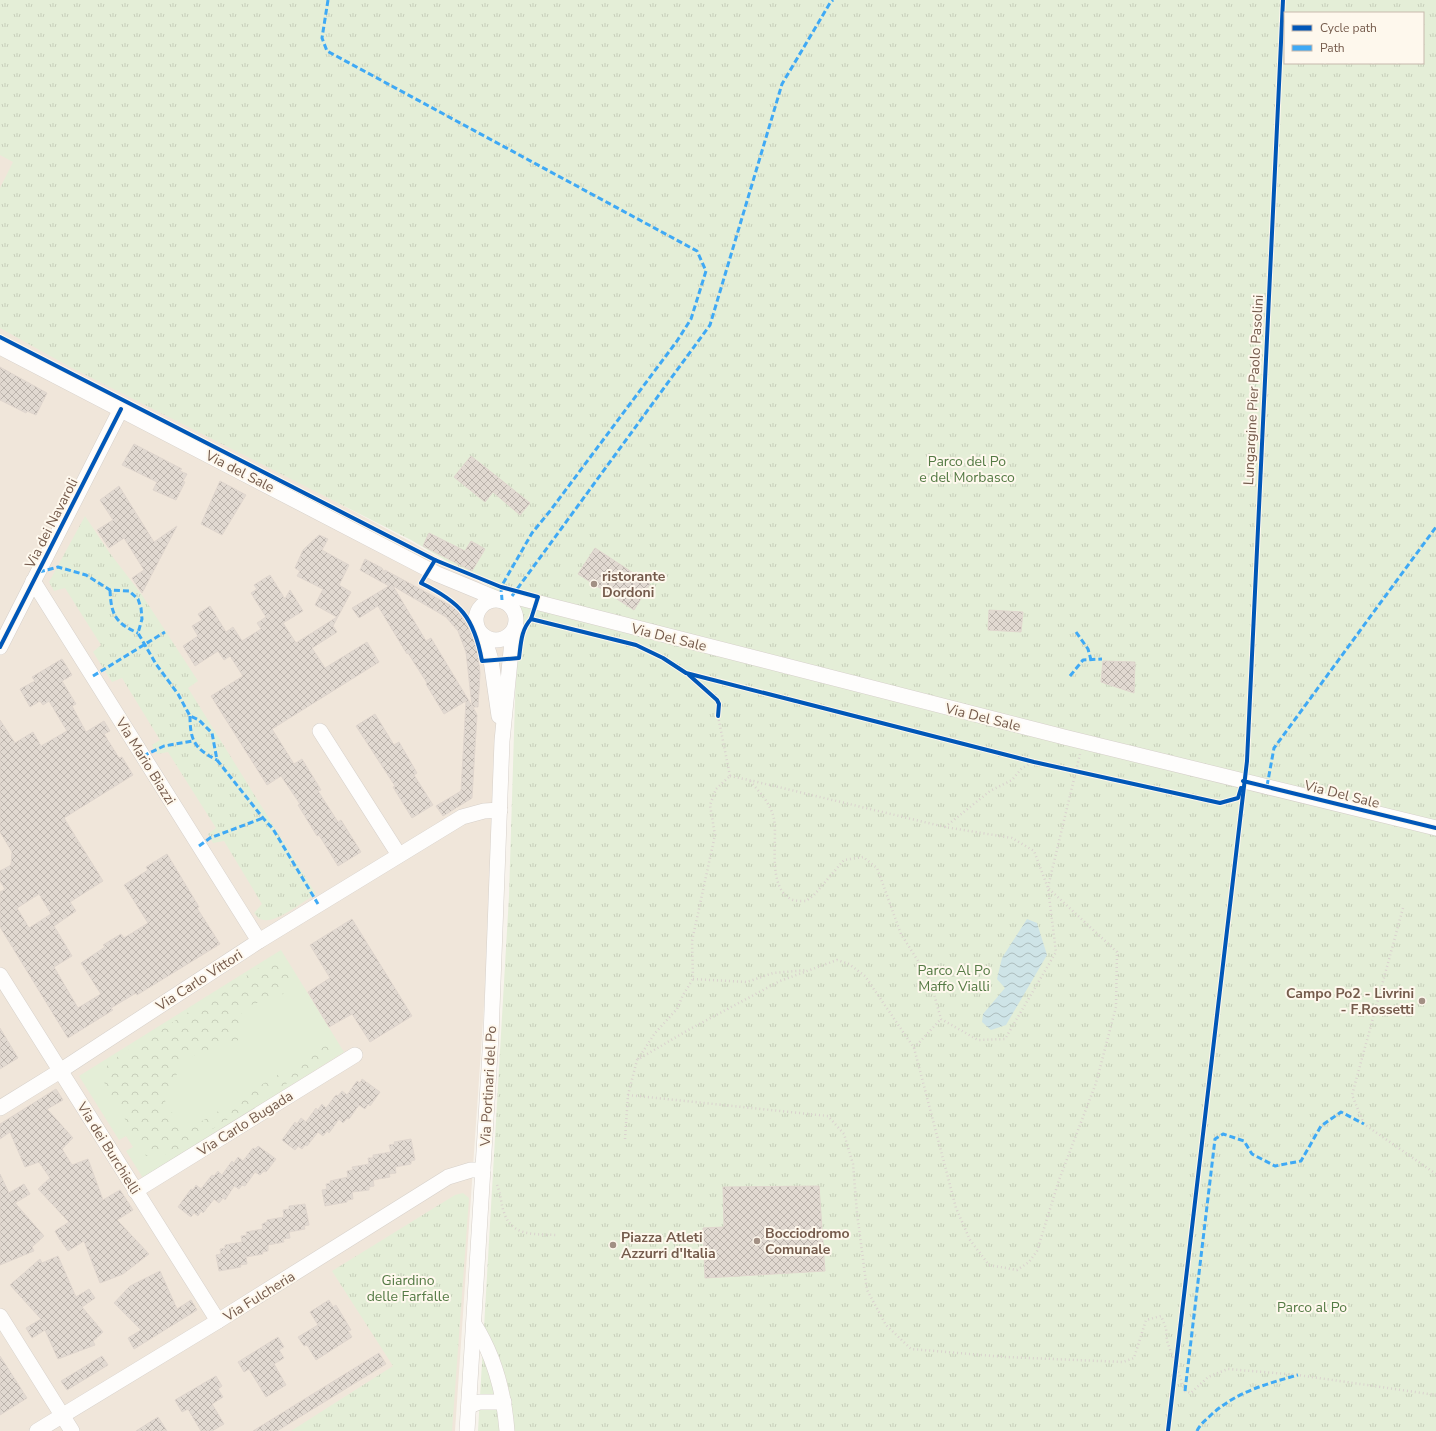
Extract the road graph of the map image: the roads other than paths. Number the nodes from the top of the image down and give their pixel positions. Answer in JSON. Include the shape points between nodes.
{"nodes":[{"id":1,"x":0,"y":347,"type":"edge"},
{"id":2,"x":121,"y":410,"type":"junction"},
{"id":3,"x":437,"y":574,"type":"junction"},
{"id":4,"x":34,"y":581,"type":"junction"},
{"id":5,"x":502,"y":601,"type":"junction"},
{"id":6,"x":532,"y":603,"type":"junction"},
{"id":7,"x":476,"y":618,"type":"junction"},
{"id":8,"x":516,"y":620,"type":"junction"},
{"id":9,"x":484,"y":637,"type":"junction"},
{"id":10,"x":0,"y":647,"type":"edge"},
{"id":11,"x":320,"y":731,"type":"dead end"},
{"id":12,"x":502,"y":741,"type":"junction"},
{"id":13,"x":500,"y":810,"type":"junction"},
{"id":14,"x":1436,"y":828,"type":"edge"},
{"id":15,"x":399,"y":855,"type":"junction"},
{"id":16,"x":259,"y":941,"type":"junction"},
{"id":17,"x":0,"y":975,"type":"edge"},
{"id":18,"x":354,"y":1055,"type":"dead end"},
{"id":19,"x":60,"y":1071,"type":"junction"},
{"id":20,"x":0,"y":1108,"type":"edge"},
{"id":21,"x":483,"y":1170,"type":"junction"},
{"id":22,"x":135,"y":1191,"type":"junction"},
{"id":23,"x":0,"y":1316,"type":"edge"},
{"id":24,"x":218,"y":1322,"type":"junction"},
{"id":25,"x":474,"y":1324,"type":"junction"},
{"id":26,"x":504,"y":1402,"type":"junction"},
{"id":27,"x":469,"y":1406,"type":"junction"},
{"id":28,"x":62,"y":1415,"type":"junction"},
{"id":29,"x":37,"y":1431,"type":"edge"},
{"id":30,"x":72,"y":1431,"type":"edge"},
{"id":31,"x":467,"y":1431,"type":"edge"},
{"id":32,"x":507,"y":1431,"type":"edge"}],
"edges":[{"from":1,"to":2,"type":"street","name":"Via del Sale"},
{"from":2,"to":3,"type":"street","name":"Via del Sale"},
{"from":2,"to":4,"type":"street","name":"Via dei Navaroli"},
{"from":3,"to":5,"type":"street","name":"Via del Sale"},
{"from":3,"to":7,"type":"street","name":"Via del Sale","via":[[467,595],[474,605]]},
{"from":4,"to":10,"type":"street","name":"Via dei Navaroli"},
{"from":4,"to":16,"type":"street","name":"Via Mario Biazzi"},
{"from":5,"to":6,"type":"street","name":"Via del Sale","via":[[512,596]]},
{"from":5,"to":7,"type":"street","name":"Via del Sale","via":[[493,600],[481,606]]},
{"from":5,"to":8,"type":"street","name":"Via del Sale","via":[[510,604]]},
{"from":6,"to":8,"type":"street","via":[[514,607]]},
{"from":6,"to":14,"type":"street","name":"Via Del Sale"},
{"from":7,"to":9,"type":"street","name":"Via del Sale","via":[[477,628]]},
{"from":8,"to":9,"type":"street","via":[[509,636],[497,641]]},
{"from":8,"to":12,"type":"street","name":"Via Portinari del Po"},
{"from":9,"to":12,"type":"street","name":"Via Portinari del Po","via":[[491,660]]},
{"from":11,"to":15,"type":"street"},
{"from":12,"to":13,"type":"street","name":"Via Portinari del Po"},
{"from":13,"to":15,"type":"street","name":"Via Carlo Vittori","via":[[462,817]]},
{"from":13,"to":21,"type":"street","name":"Via Portinari del Po"},
{"from":15,"to":16,"type":"street","name":"Via Carlo Vittori"},
{"from":16,"to":19,"type":"street","name":"Via Carlo Vittori"},
{"from":17,"to":19,"type":"street","name":"Via dei Burchielli"},
{"from":18,"to":22,"type":"street","name":"Via Carlo Bugada"},
{"from":19,"to":20,"type":"street","name":"Via Carlo Vittori"},
{"from":19,"to":22,"type":"street","name":"Via dei Burchielli"},
{"from":21,"to":24,"type":"street","name":"Via Fulcheria","via":[[471,1170],[448,1177]]},
{"from":21,"to":25,"type":"street","name":"Via Portinari del Po"},
{"from":22,"to":24,"type":"street","name":"Via dei Burchielli"},
{"from":23,"to":28,"type":"street"},
{"from":24,"to":28,"type":"street","name":"Via Fulcheria"},
{"from":25,"to":26,"type":"street","via":[[494,1361]]},
{"from":25,"to":27,"type":"street","name":"Via Portinari del Po"},
{"from":26,"to":27,"type":"street","via":[[479,1402]]},
{"from":26,"to":32,"type":"street"},
{"from":27,"to":31,"type":"street","name":"Via Portinari del Po"},
{"from":28,"to":29,"type":"street","name":"Via Fulcheria"},
{"from":28,"to":30,"type":"street"}]}
